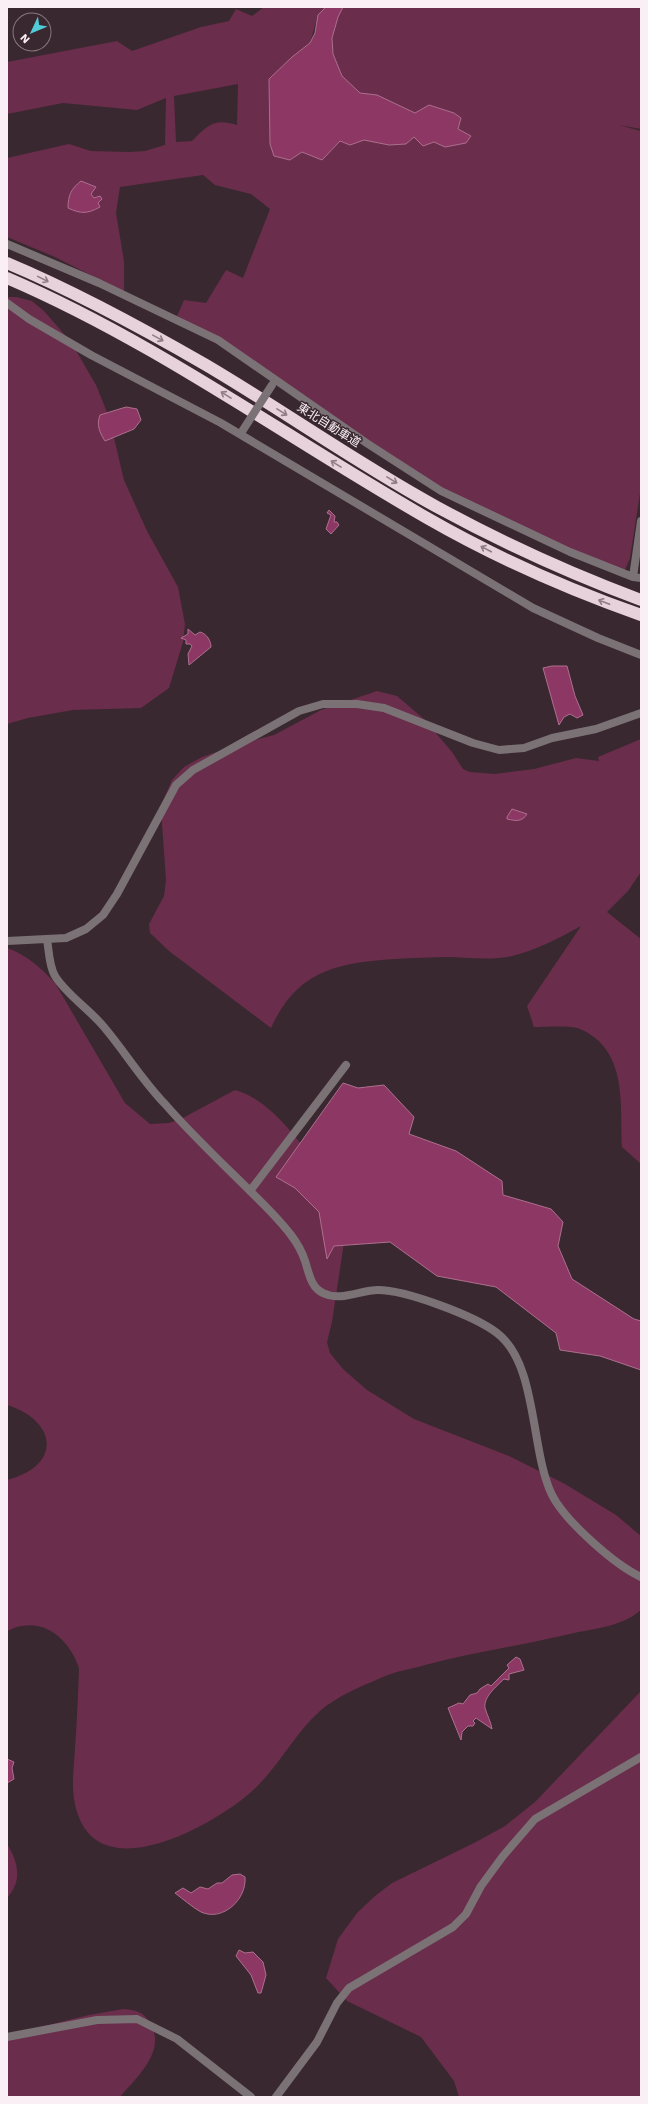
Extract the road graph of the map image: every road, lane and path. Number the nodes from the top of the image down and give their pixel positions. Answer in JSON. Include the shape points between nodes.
{"nodes":[{"id":1,"x":7,"y":244,"type":"edge"},
{"id":2,"x":7,"y":263,"type":"edge"},
{"id":3,"x":7,"y":278,"type":"edge"},
{"id":4,"x":7,"y":303,"type":"edge"},
{"id":5,"x":274,"y":383,"type":"junction"},
{"id":6,"x":243,"y":433,"type":"junction"},
{"id":7,"x":641,"y":521,"type":"edge"},
{"id":8,"x":637,"y":578,"type":"edge"},
{"id":9,"x":641,"y":600,"type":"edge"},
{"id":10,"x":641,"y":615,"type":"edge"},
{"id":11,"x":641,"y":655,"type":"edge"},
{"id":12,"x":641,"y":713,"type":"edge"},
{"id":13,"x":47,"y":939,"type":"junction"},
{"id":14,"x":7,"y":941,"type":"edge"},
{"id":15,"x":346,"y":1065,"type":"dead end"},
{"id":16,"x":250,"y":1191,"type":"junction"},
{"id":17,"x":641,"y":1578,"type":"edge"},
{"id":18,"x":641,"y":1757,"type":"edge"},
{"id":19,"x":7,"y":2037,"type":"edge"},
{"id":20,"x":251,"y":2097,"type":"edge"},
{"id":21,"x":276,"y":2097,"type":"edge"}],
"edges":[{"from":1,"to":5,"type":"street","via":[[99,283],[218,340]]},
{"from":2,"to":9,"type":"highway","name":"東北自動車道","one_way":true,"via":[[120,317],[201,362],[436,506],[560,568]]},
{"from":10,"to":3,"type":"highway","one_way":true,"via":[[555,582],[429,519],[200,378],[113,329]]},
{"from":4,"to":6,"type":"street","via":[[29,319],[91,355]]},
{"from":5,"to":6,"type":"street","bridge":true},
{"from":5,"to":8,"type":"street","via":[[441,491],[570,552]]},
{"from":6,"to":11,"type":"street","via":[[533,608]]},
{"from":7,"to":8,"type":"street"},
{"from":12,"to":13,"type":"street","via":[[596,729],[552,738],[524,748],[499,750],[473,744],[384,708],[357,704],[323,704],[299,711],[193,770],[176,785],[103,915],[86,929],[66,938]]},
{"from":13,"to":14,"type":"street"},
{"from":13,"to":16,"type":"street","via":[[51,968],[59,982],[103,1026],[164,1103]]},
{"from":15,"to":16,"type":"street"},
{"from":16,"to":17,"type":"street","via":[[295,1240],[312,1282],[320,1292],[331,1296],[379,1290],[397,1293],[464,1316],[491,1329],[505,1340],[513,1349],[521,1368],[543,1470],[556,1503],[597,1545]]},
{"from":18,"to":21,"type":"street","via":[[535,1819],[503,1856],[481,1886],[466,1914],[454,1927],[349,1988],[337,2003],[317,2042]]},
{"from":19,"to":20,"type":"street","via":[[97,2020],[137,2020],[177,2039]]}]}
